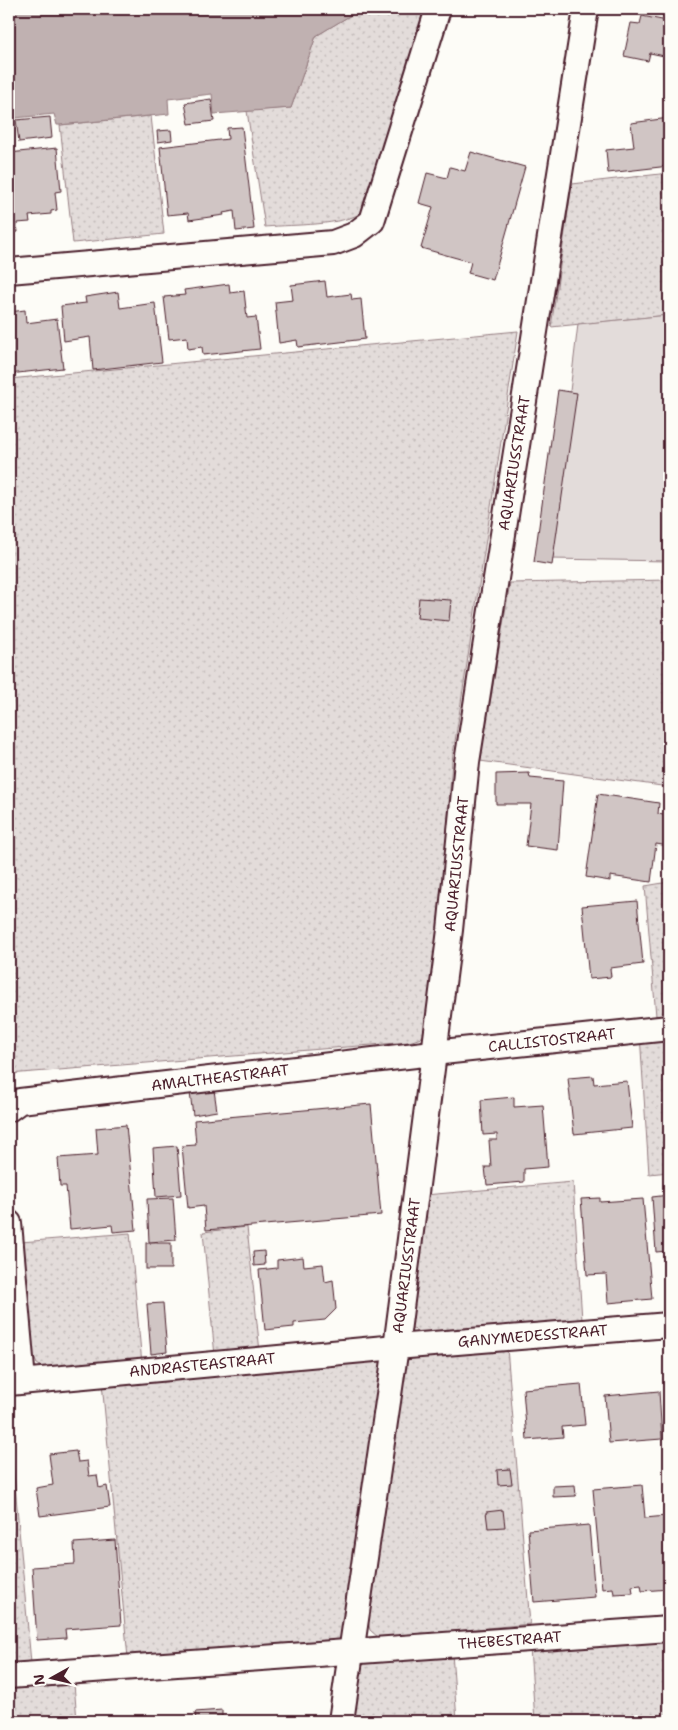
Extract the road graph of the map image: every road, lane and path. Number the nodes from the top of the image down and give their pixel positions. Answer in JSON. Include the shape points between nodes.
{"nodes":[{"id":1,"x":438,"y":9,"type":"edge"},
{"id":2,"x":586,"y":9,"type":"edge"},
{"id":3,"x":9,"y":271,"type":"edge"},
{"id":4,"x":669,"y":1028,"type":"edge"},
{"id":5,"x":433,"y":1053,"type":"junction"},
{"id":6,"x":9,"y":1109,"type":"edge"},
{"id":7,"x":9,"y":1223,"type":"edge"},
{"id":8,"x":669,"y":1325,"type":"edge"},
{"id":9,"x":396,"y":1347,"type":"junction"},
{"id":10,"x":16,"y":1382,"type":"edge"},
{"id":11,"x":669,"y":1629,"type":"edge"},
{"id":12,"x":351,"y":1651,"type":"junction"},
{"id":13,"x":9,"y":1676,"type":"edge"},
{"id":14,"x":340,"y":1721,"type":"edge"}],
"edges":[{"from":1,"to":3,"type":"street","via":[[372,221],[354,235],[333,243]]},
{"from":2,"to":5,"type":"street","name":"AQUARIUSSTRAAT","via":[[467,762],[450,930]]},
{"from":4,"to":5,"type":"street","name":"CALLISTOSTRAAT"},
{"from":5,"to":6,"type":"street","name":"AMALTHEASTRAAT","via":[[20,1101]]},
{"from":5,"to":9,"type":"street","name":"AQUARIUSSTRAAT"},
{"from":7,"to":10,"type":"street"},
{"from":8,"to":9,"type":"street","name":"GANYMEDESSTRAAT"},
{"from":9,"to":10,"type":"street","name":"ANDRASTEASTRAAT"},
{"from":9,"to":12,"type":"street","name":"AQUARIUSSTRAAT"},
{"from":11,"to":12,"type":"street","name":"THEBESTRAAT"},
{"from":12,"to":13,"type":"street"},
{"from":12,"to":14,"type":"street","name":"AQUARIUSSTRAAT"}]}
